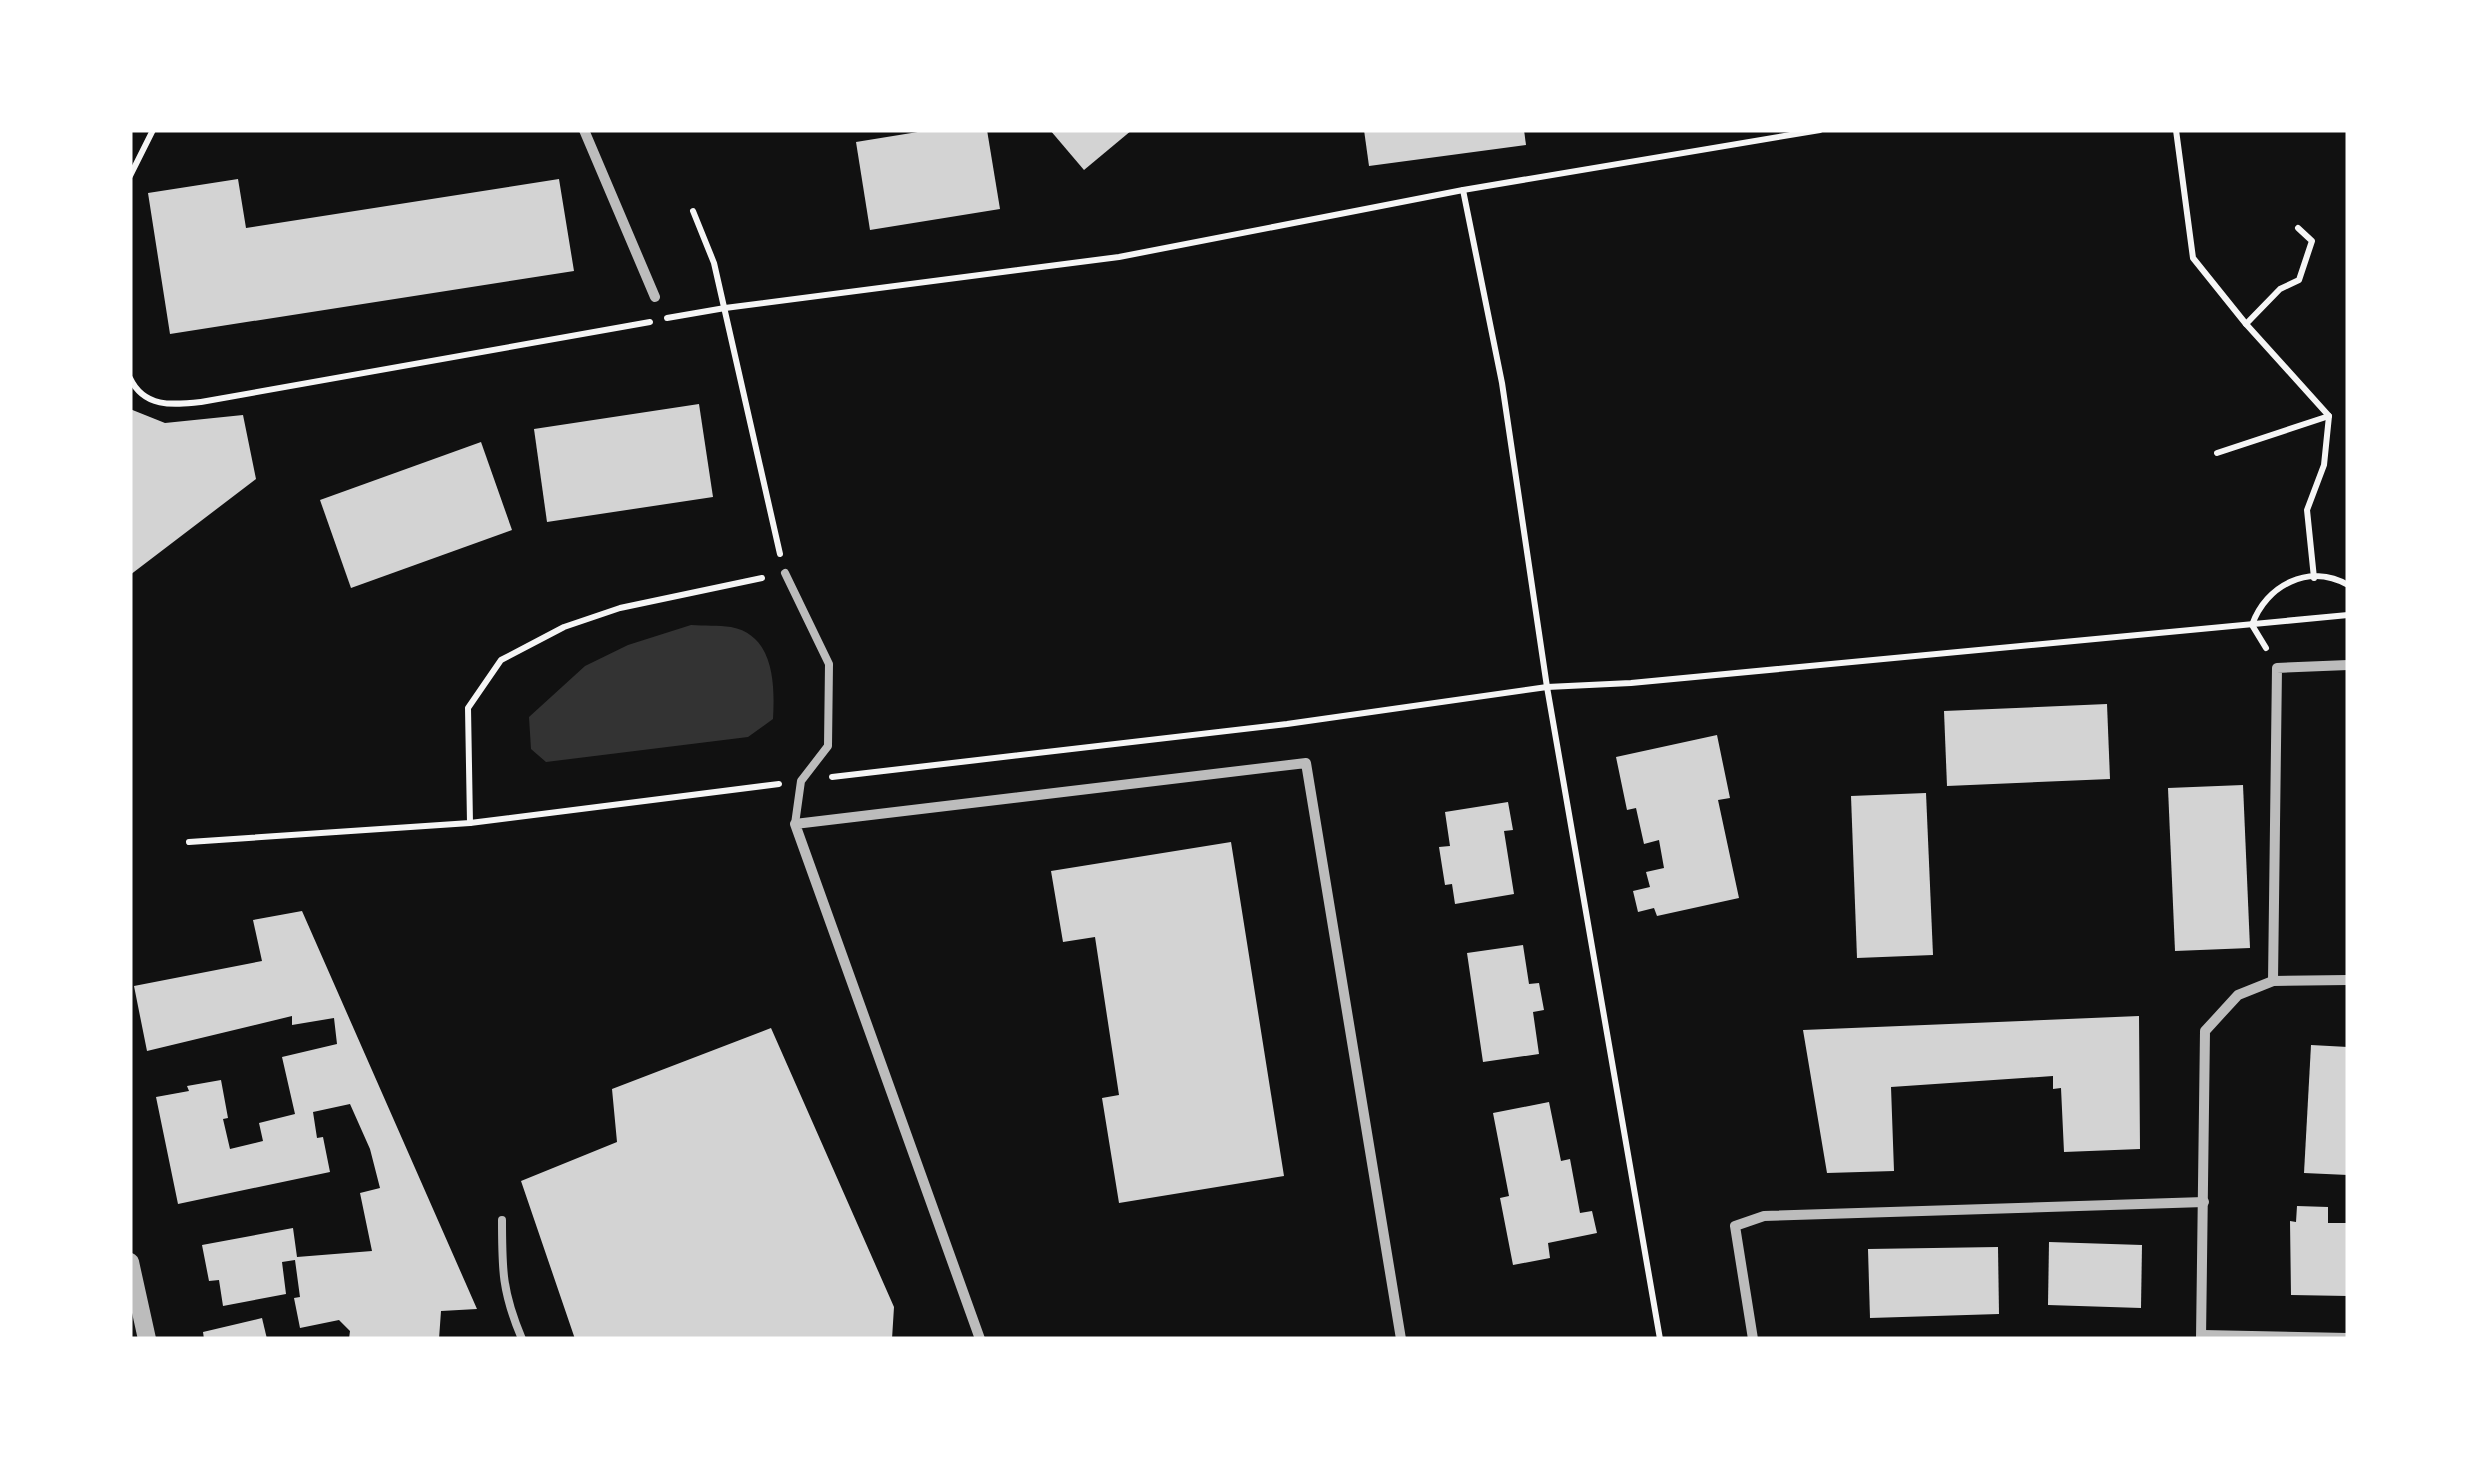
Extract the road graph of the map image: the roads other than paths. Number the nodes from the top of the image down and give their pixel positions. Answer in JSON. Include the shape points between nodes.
{"nodes":[{"id":1,"x":584,"y":130,"type":"edge"},
{"id":2,"x":655,"y":297,"type":"dead end"},
{"id":3,"x":785,"y":573,"type":"road end"},
{"id":4,"x":2348,"y":665,"type":"edge"},
{"id":5,"x":795,"y":824,"type":"junction"},
{"id":6,"x":2348,"y":980,"type":"edge"},
{"id":7,"x":2273,"y":981,"type":"junction"},
{"id":8,"x":2204,"y":1202,"type":"junction"},
{"id":9,"x":502,"y":1220,"type":"dead end"},
{"id":10,"x":130,"y":1262,"type":"edge"},
{"id":11,"x":140,"y":1328,"type":"edge"},
{"id":12,"x":2202,"y":1337,"type":"edge"},
{"id":13,"x":2348,"y":1338,"type":"edge"},
{"id":14,"x":522,"y":1339,"type":"edge"},
{"id":15,"x":980,"y":1339,"type":"edge"},
{"id":16,"x":1401,"y":1339,"type":"edge"},
{"id":17,"x":1753,"y":1339,"type":"edge"}],
"edges":[{"from":1,"to":2,"type":"street"},
{"from":3,"to":5,"type":"lane","via":[[829,664],[828,746],[801,781]]},
{"from":4,"to":7,"type":"street","via":[[2277,668]]},
{"from":5,"to":15,"type":"street"},
{"from":5,"to":16,"type":"street","via":[[1306,763]]},
{"from":6,"to":7,"type":"street"},
{"from":7,"to":8,"type":"street","via":[[2238,995],[2205,1031]]},
{"from":8,"to":12,"type":"street"},
{"from":8,"to":17,"type":"street","via":[[1764,1216],[1736,1226]]},
{"from":9,"to":14,"type":"lane","via":[[502,1282]]},
{"from":10,"to":11,"type":"street"},
{"from":12,"to":13,"type":"street"}]}
